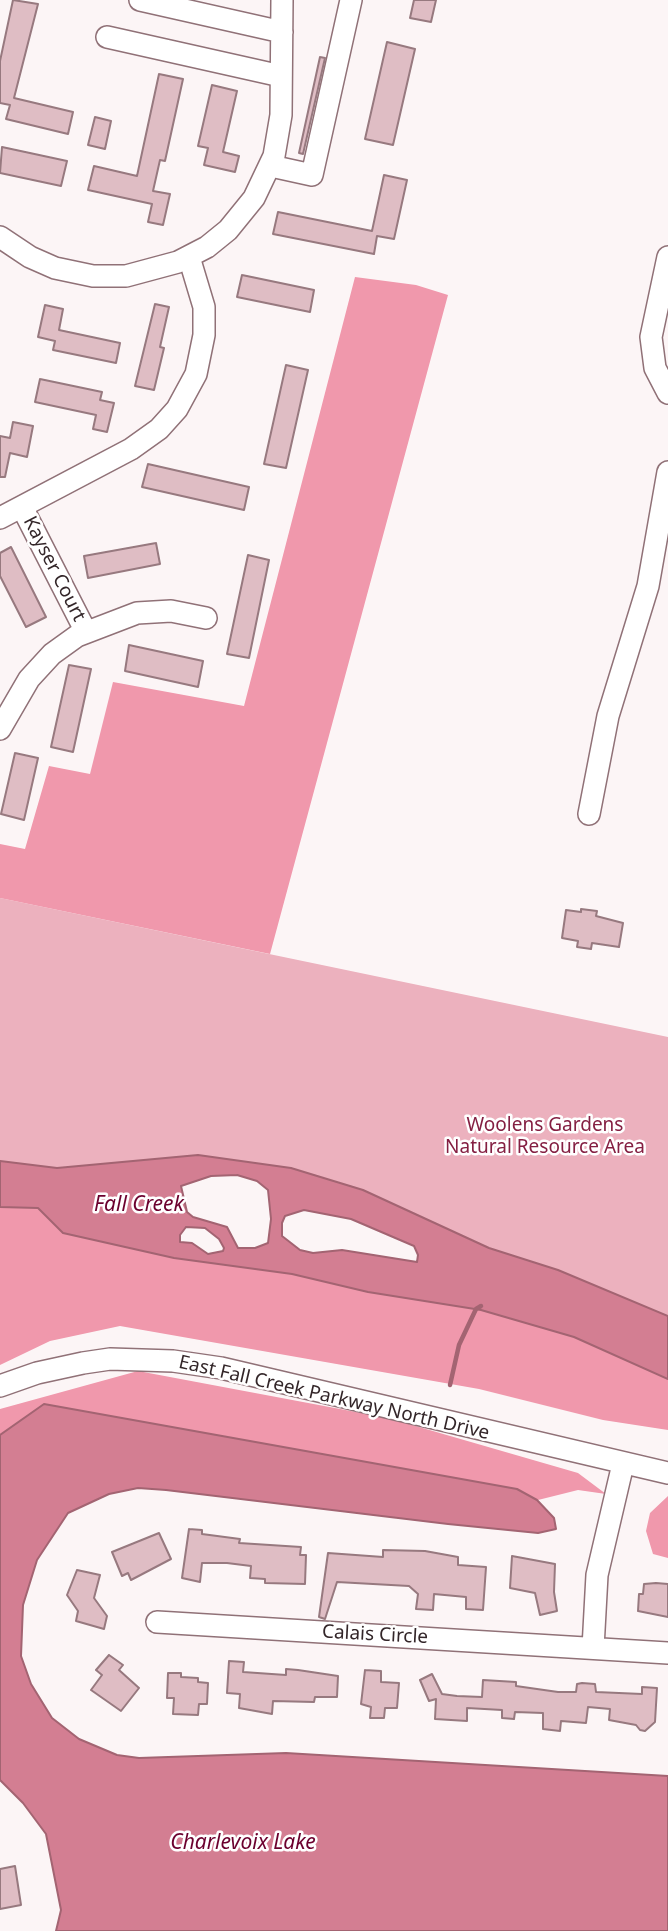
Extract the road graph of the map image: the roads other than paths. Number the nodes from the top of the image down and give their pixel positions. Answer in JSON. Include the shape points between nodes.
{"nodes":[{"id":1,"x":140,"y":0,"type":"edge"},
{"id":2,"x":282,"y":0,"type":"edge"},
{"id":3,"x":351,"y":0,"type":"edge"},
{"id":4,"x":282,"y":32,"type":"junction"},
{"id":5,"x":107,"y":37,"type":"dead end"},
{"id":6,"x":281,"y":76,"type":"junction"},
{"id":7,"x":271,"y":166,"type":"junction"},
{"id":8,"x":0,"y":237,"type":"edge"},
{"id":9,"x":189,"y":257,"type":"junction"},
{"id":10,"x":668,"y":257,"type":"edge"},
{"id":11,"x":668,"y":393,"type":"edge"},
{"id":12,"x":668,"y":472,"type":"edge"},
{"id":13,"x":22,"y":506,"type":"junction"},
{"id":14,"x":0,"y":518,"type":"edge"},
{"id":15,"x":206,"y":618,"type":"dead end"},
{"id":16,"x":86,"y":632,"type":"junction"},
{"id":17,"x":0,"y":729,"type":"edge"},
{"id":18,"x":589,"y":814,"type":"dead end"},
{"id":19,"x":0,"y":1386,"type":"edge"},
{"id":20,"x":624,"y":1464,"type":"junction"},
{"id":21,"x":668,"y":1473,"type":"edge"},
{"id":22,"x":157,"y":1622,"type":"dead end"},
{"id":23,"x":593,"y":1648,"type":"junction"},
{"id":24,"x":668,"y":1653,"type":"edge"}],
"edges":[{"from":1,"to":4,"type":"street"},
{"from":2,"to":4,"type":"street"},
{"from":3,"to":7,"type":"street","via":[[312,175]]},
{"from":4,"to":6,"type":"street"},
{"from":5,"to":6,"type":"street"},
{"from":6,"to":7,"type":"street","via":[[280,124]]},
{"from":7,"to":9,"type":"street","via":[[237,220]]},
{"from":8,"to":9,"type":"street","via":[[43,262],[93,276],[152,271]]},
{"from":9,"to":13,"type":"street","via":[[201,294],[204,335],[196,374],[181,403],[142,442]]},
{"from":10,"to":11,"type":"street","via":[[651,337],[655,368]]},
{"from":12,"to":18,"type":"street","via":[[648,586],[608,716]]},
{"from":13,"to":14,"type":"street"},
{"from":13,"to":16,"type":"street","name":"Kayser Court"},
{"from":15,"to":16,"type":"street","via":[[171,611],[137,613]]},
{"from":16,"to":17,"type":"street","via":[[38,669]]},
{"from":19,"to":20,"type":"street","name":"East Fall Creek Parkway North Drive","via":[[37,1373],[110,1359],[173,1361],[221,1368]]},
{"from":20,"to":21,"type":"street","name":"East Fall Creek Parkway North Drive"},
{"from":20,"to":23,"type":"street","via":[[597,1575]]},
{"from":22,"to":23,"type":"street","name":"Calais Circle"},
{"from":23,"to":24,"type":"street","name":"Calais Circle"}]}
